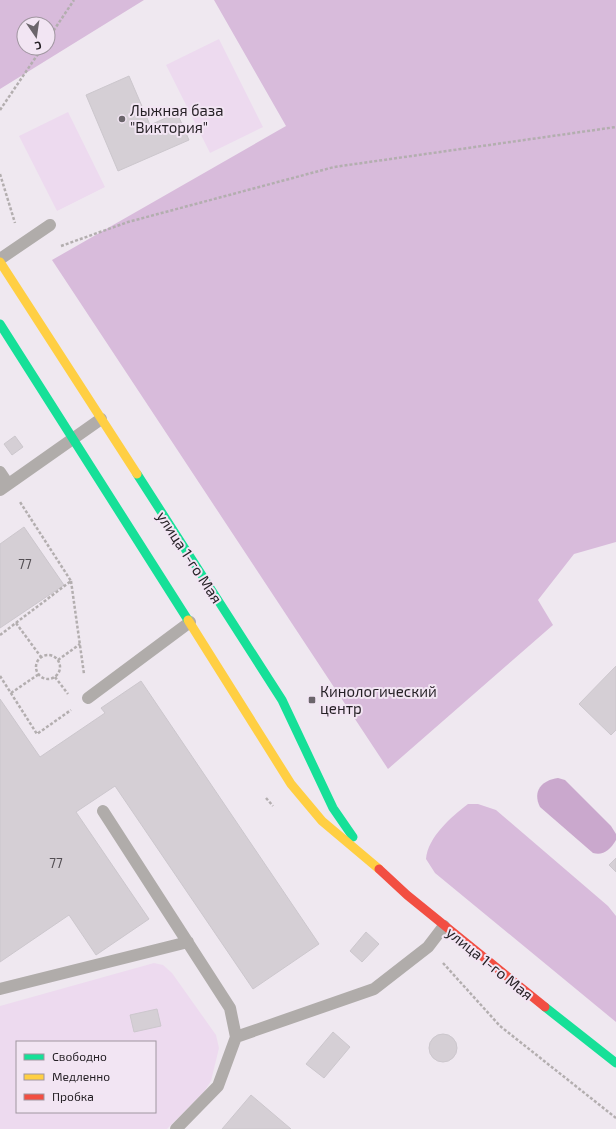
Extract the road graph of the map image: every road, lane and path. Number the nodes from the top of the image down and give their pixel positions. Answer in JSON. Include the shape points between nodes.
{"nodes":[{"id":1,"x":74,"y":0,"type":"edge"},
{"id":2,"x":56,"y":27,"type":"edge"},
{"id":3,"x":37,"y":56,"type":"edge"},
{"id":4,"x":0,"y":110,"type":"edge"},
{"id":5,"x":616,"y":127,"type":"edge"},
{"id":6,"x":0,"y":174,"type":"edge"},
{"id":7,"x":50,"y":225,"type":"dead end"},
{"id":8,"x":22,"y":245,"type":"junction"},
{"id":9,"x":60,"y":246,"type":"dead end"},
{"id":10,"x":0,"y":260,"type":"edge"},
{"id":11,"x":0,"y":324,"type":"edge"},
{"id":12,"x":101,"y":419,"type":"junction"},
{"id":13,"x":74,"y":438,"type":"junction"},
{"id":14,"x":0,"y":472,"type":"edge"},
{"id":15,"x":4,"y":487,"type":"edge"},
{"id":16,"x":71,"y":581,"type":"junction"},
{"id":17,"x":190,"y":622,"type":"junction"},
{"id":18,"x":16,"y":623,"type":"junction"},
{"id":19,"x":0,"y":635,"type":"edge"},
{"id":20,"x":80,"y":644,"type":"junction"},
{"id":21,"x":41,"y":658,"type":"junction"},
{"id":22,"x":58,"y":660,"type":"junction"},
{"id":23,"x":39,"y":674,"type":"junction"},
{"id":24,"x":0,"y":676,"type":"edge"},
{"id":25,"x":55,"y":677,"type":"junction"},
{"id":26,"x":11,"y":693,"type":"junction"},
{"id":27,"x":88,"y":698,"type":"junction"},
{"id":28,"x":76,"y":706,"type":"junction"},
{"id":29,"x":103,"y":811,"type":"dead end"},
{"id":30,"x":368,"y":859,"type":"junction"},
{"id":31,"x":444,"y":926,"type":"junction"},
{"id":32,"x":188,"y":942,"type":"junction"},
{"id":33,"x":0,"y":989,"type":"edge"},
{"id":34,"x":236,"y":1037,"type":"junction"},
{"id":35,"x":616,"y":1063,"type":"edge"},
{"id":36,"x":176,"y":1129,"type":"edge"}],
"edges":[{"from":1,"to":2,"type":"path"},
{"from":3,"to":4,"type":"path"},
{"from":5,"to":9,"type":"path","via":[[334,167],[128,222]]},
{"from":6,"to":8,"type":"path"},
{"from":7,"to":8,"type":"lane"},
{"from":8,"to":10,"type":"lane"},
{"from":10,"to":12,"type":"main road","name":"улица 1-го Мая"},
{"from":11,"to":13,"type":"main road","name":"улица 1-го Мая"},
{"from":12,"to":13,"type":"lane"},
{"from":12,"to":30,"type":"main road","name":"улица 1-го Мая","via":[[282,700],[333,808]]},
{"from":13,"to":15,"type":"lane"},
{"from":13,"to":17,"type":"main road","name":"улица 1-го Мая"},
{"from":14,"to":15,"type":"lane"},
{"from":15,"to":16,"type":"path"},
{"from":16,"to":18,"type":"path"},
{"from":16,"to":20,"type":"path"},
{"from":17,"to":27,"type":"lane"},
{"from":17,"to":30,"type":"main road","name":"улица 1-го Мая","via":[[291,784],[322,821]]},
{"from":18,"to":19,"type":"path"},
{"from":18,"to":21,"type":"path"},
{"from":20,"to":22,"type":"path"},
{"from":20,"to":27,"type":"path"},
{"from":21,"to":22,"type":"path","via":[[50,655]]},
{"from":21,"to":23,"type":"path","via":[[36,665]]},
{"from":22,"to":25,"type":"path","via":[[60,669]]},
{"from":23,"to":25,"type":"path","via":[[46,679]]},
{"from":23,"to":26,"type":"path"},
{"from":24,"to":26,"type":"path"},
{"from":25,"to":28,"type":"path"},
{"from":26,"to":28,"type":"path","via":[[37,734]]},
{"from":27,"to":28,"type":"path"},
{"from":29,"to":32,"type":"lane"},
{"from":30,"to":31,"type":"main road","name":"улица 1-го Мая"},
{"from":31,"to":34,"type":"lane","via":[[428,946],[374,989]]},
{"from":31,"to":35,"type":"main road","name":"улица 1-го Мая"},
{"from":32,"to":33,"type":"lane"},
{"from":32,"to":34,"type":"lane","via":[[230,1008]]},
{"from":34,"to":36,"type":"lane","via":[[218,1086]]}]}
